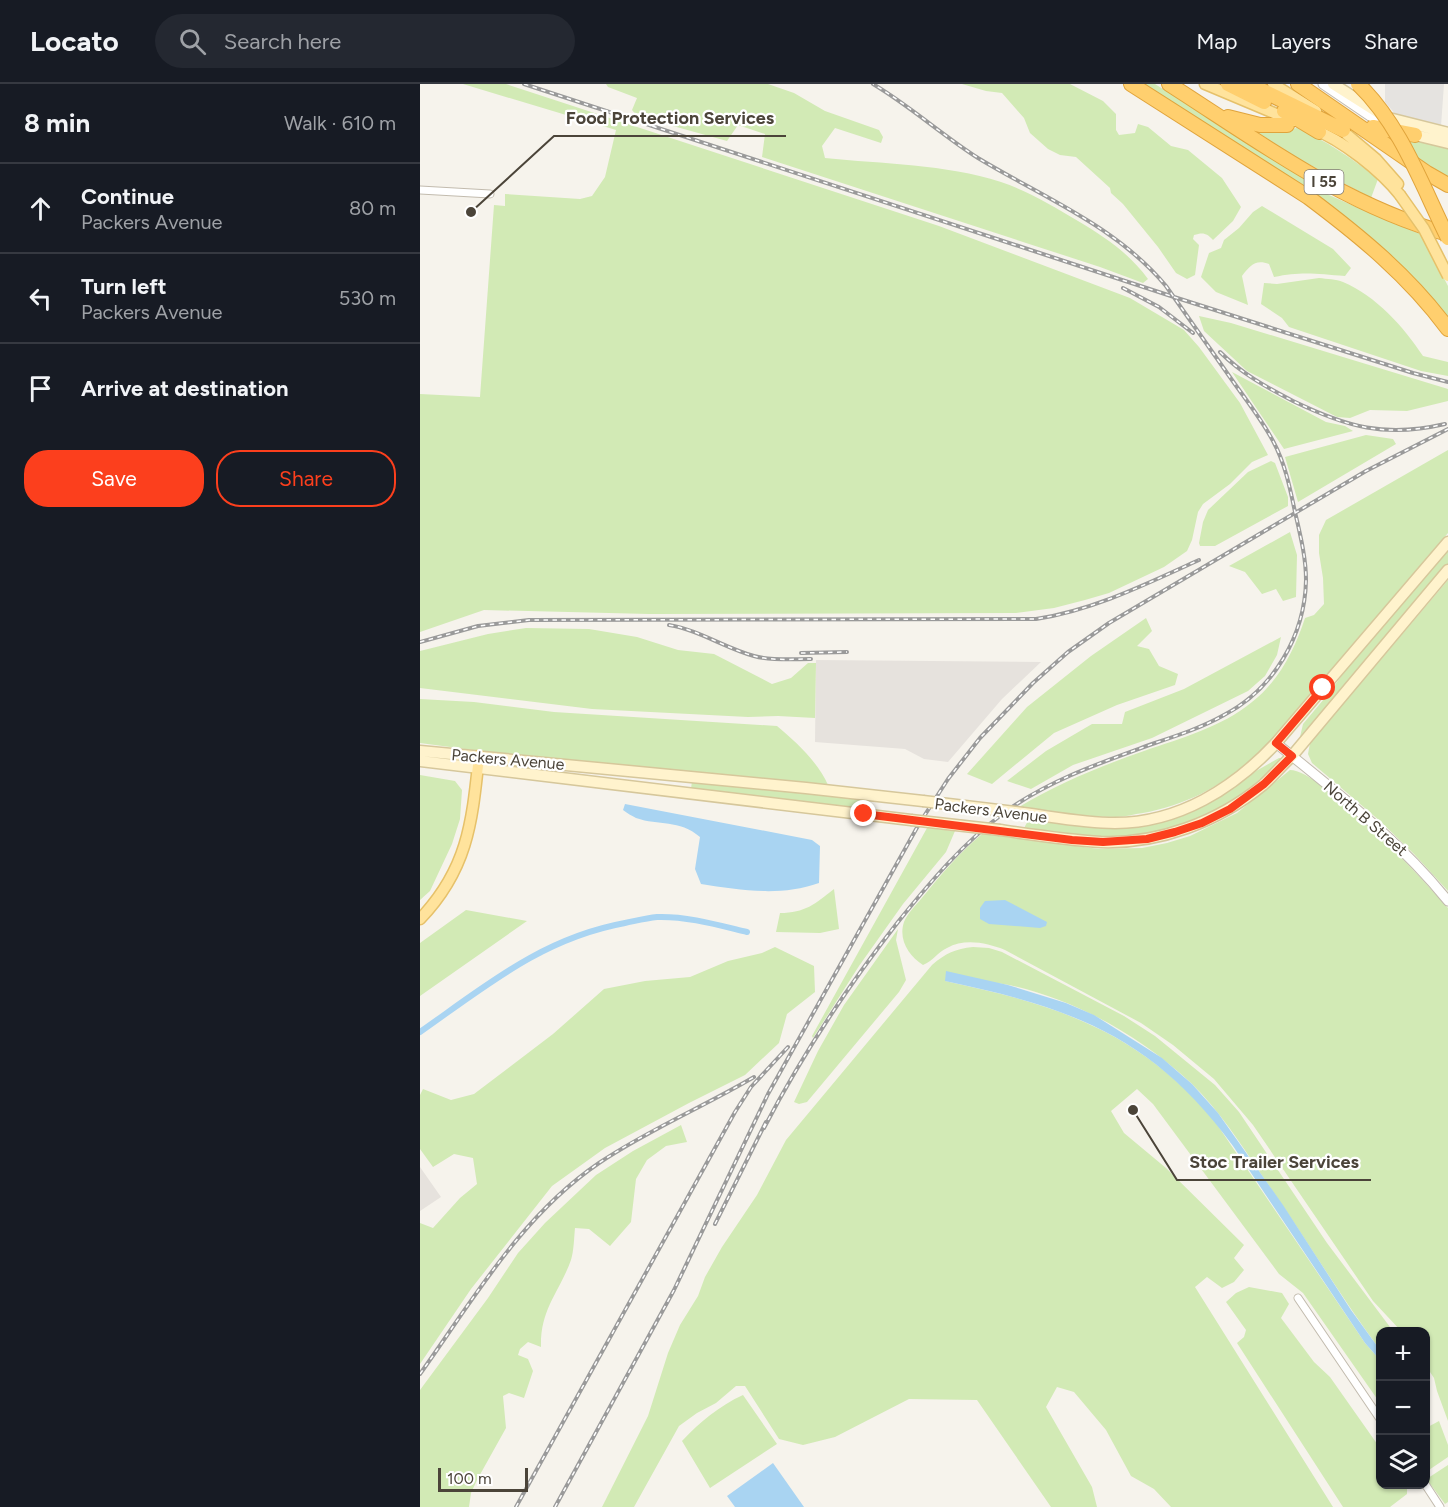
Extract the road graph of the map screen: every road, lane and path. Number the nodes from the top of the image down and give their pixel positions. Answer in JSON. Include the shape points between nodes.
{"nodes":[{"id":1,"x":1131,"y":84,"type":"edge"},
{"id":2,"x":1169,"y":84,"type":"edge"},
{"id":3,"x":1205,"y":84,"type":"edge"},
{"id":4,"x":1228,"y":84,"type":"edge"},
{"id":5,"x":1249,"y":84,"type":"edge"},
{"id":6,"x":1273,"y":84,"type":"edge"},
{"id":7,"x":1298,"y":84,"type":"edge"},
{"id":8,"x":1323,"y":84,"type":"edge"},
{"id":9,"x":1358,"y":84,"type":"edge"},
{"id":10,"x":1337,"y":86,"type":"edge"},
{"id":11,"x":1209,"y":110,"type":"junction"},
{"id":12,"x":1287,"y":125,"type":"dead end"},
{"id":13,"x":1373,"y":127,"type":"dead end"},
{"id":14,"x":1343,"y":130,"type":"junction"},
{"id":15,"x":1319,"y":132,"type":"junction"},
{"id":16,"x":1448,"y":133,"type":"edge"},
{"id":17,"x":1415,"y":135,"type":"junction"},
{"id":18,"x":1448,"y":143,"type":"edge"},
{"id":19,"x":1448,"y":185,"type":"edge"},
{"id":20,"x":420,"y":190,"type":"edge"},
{"id":21,"x":490,"y":194,"type":"dead end"},
{"id":22,"x":1403,"y":194,"type":"junction"},
{"id":23,"x":1448,"y":236,"type":"edge"},
{"id":24,"x":1448,"y":262,"type":"edge"},
{"id":25,"x":1448,"y":276,"type":"edge"},
{"id":26,"x":1445,"y":325,"type":"edge"},
{"id":27,"x":1448,"y":542,"type":"edge"},
{"id":28,"x":1448,"y":570,"type":"edge"},
{"id":29,"x":1276,"y":743,"type":"junction"},
{"id":30,"x":420,"y":751,"type":"edge"},
{"id":31,"x":1292,"y":756,"type":"junction"},
{"id":32,"x":420,"y":761,"type":"edge"},
{"id":33,"x":478,"y":762,"type":"junction"},
{"id":34,"x":1448,"y":901,"type":"edge"},
{"id":35,"x":420,"y":919,"type":"edge"},
{"id":36,"x":1298,"y":1298,"type":"dead end"},
{"id":37,"x":1376,"y":1413,"type":"edge"},
{"id":38,"x":1428,"y":1489,"type":"edge"},
{"id":39,"x":1440,"y":1507,"type":"edge"}],
"edges":[{"from":1,"to":26,"type":"highway","via":[[1333,216],[1396,269]]},
{"from":2,"to":11,"type":"highway","number":"I 55"},
{"from":3,"to":15,"type":"main road"},
{"from":4,"to":15,"type":"highway"},
{"from":5,"to":14,"type":"highway"},
{"from":6,"to":14,"type":"main road"},
{"from":7,"to":19,"type":"highway"},
{"from":8,"to":17,"type":"street","via":[[1370,116]]},
{"from":9,"to":23,"type":"highway","bridge":true,"via":[[1395,130]]},
{"from":10,"to":16,"type":"main road","via":[[1385,117]]},
{"from":11,"to":12,"type":"highway","via":[[1260,125]]},
{"from":11,"to":23,"type":"highway","number":"I 55","via":[[1343,192]]},
{"from":13,"to":17,"type":"highway"},
{"from":14,"to":22,"type":"main road","via":[[1376,159]]},
{"from":15,"to":22,"type":"main road","via":[[1362,160]]},
{"from":17,"to":18,"type":"main road"},
{"from":20,"to":21,"type":"street"},
{"from":22,"to":24,"type":"main road","via":[[1423,217]]},
{"from":22,"to":25,"type":"main road","bridge":true},
{"from":27,"to":29,"type":"main road","name":"Packers Avenue"},
{"from":28,"to":31,"type":"main road","name":"Packers Avenue"},
{"from":29,"to":31,"type":"street","name":"North B Street"},
{"from":29,"to":33,"type":"main road","name":"Packers Avenue","bridge":true,"via":[[1222,791],[1168,814],[1118,823],[806,788]]},
{"from":30,"to":33,"type":"main road","name":"Packers Avenue"},
{"from":31,"to":33,"type":"main road","name":"Packers Avenue","bridge":true,"via":[[1264,784],[1230,809],[1202,823],[1147,839],[1103,842],[810,808]]},
{"from":31,"to":34,"type":"street","name":"North B Street","via":[[1382,831]]},
{"from":32,"to":33,"type":"main road","name":"Packers Avenue"},
{"from":33,"to":35,"type":"main road","via":[[464,849],[447,887]]},
{"from":36,"to":37,"type":"street"},
{"from":38,"to":39,"type":"street"}]}
